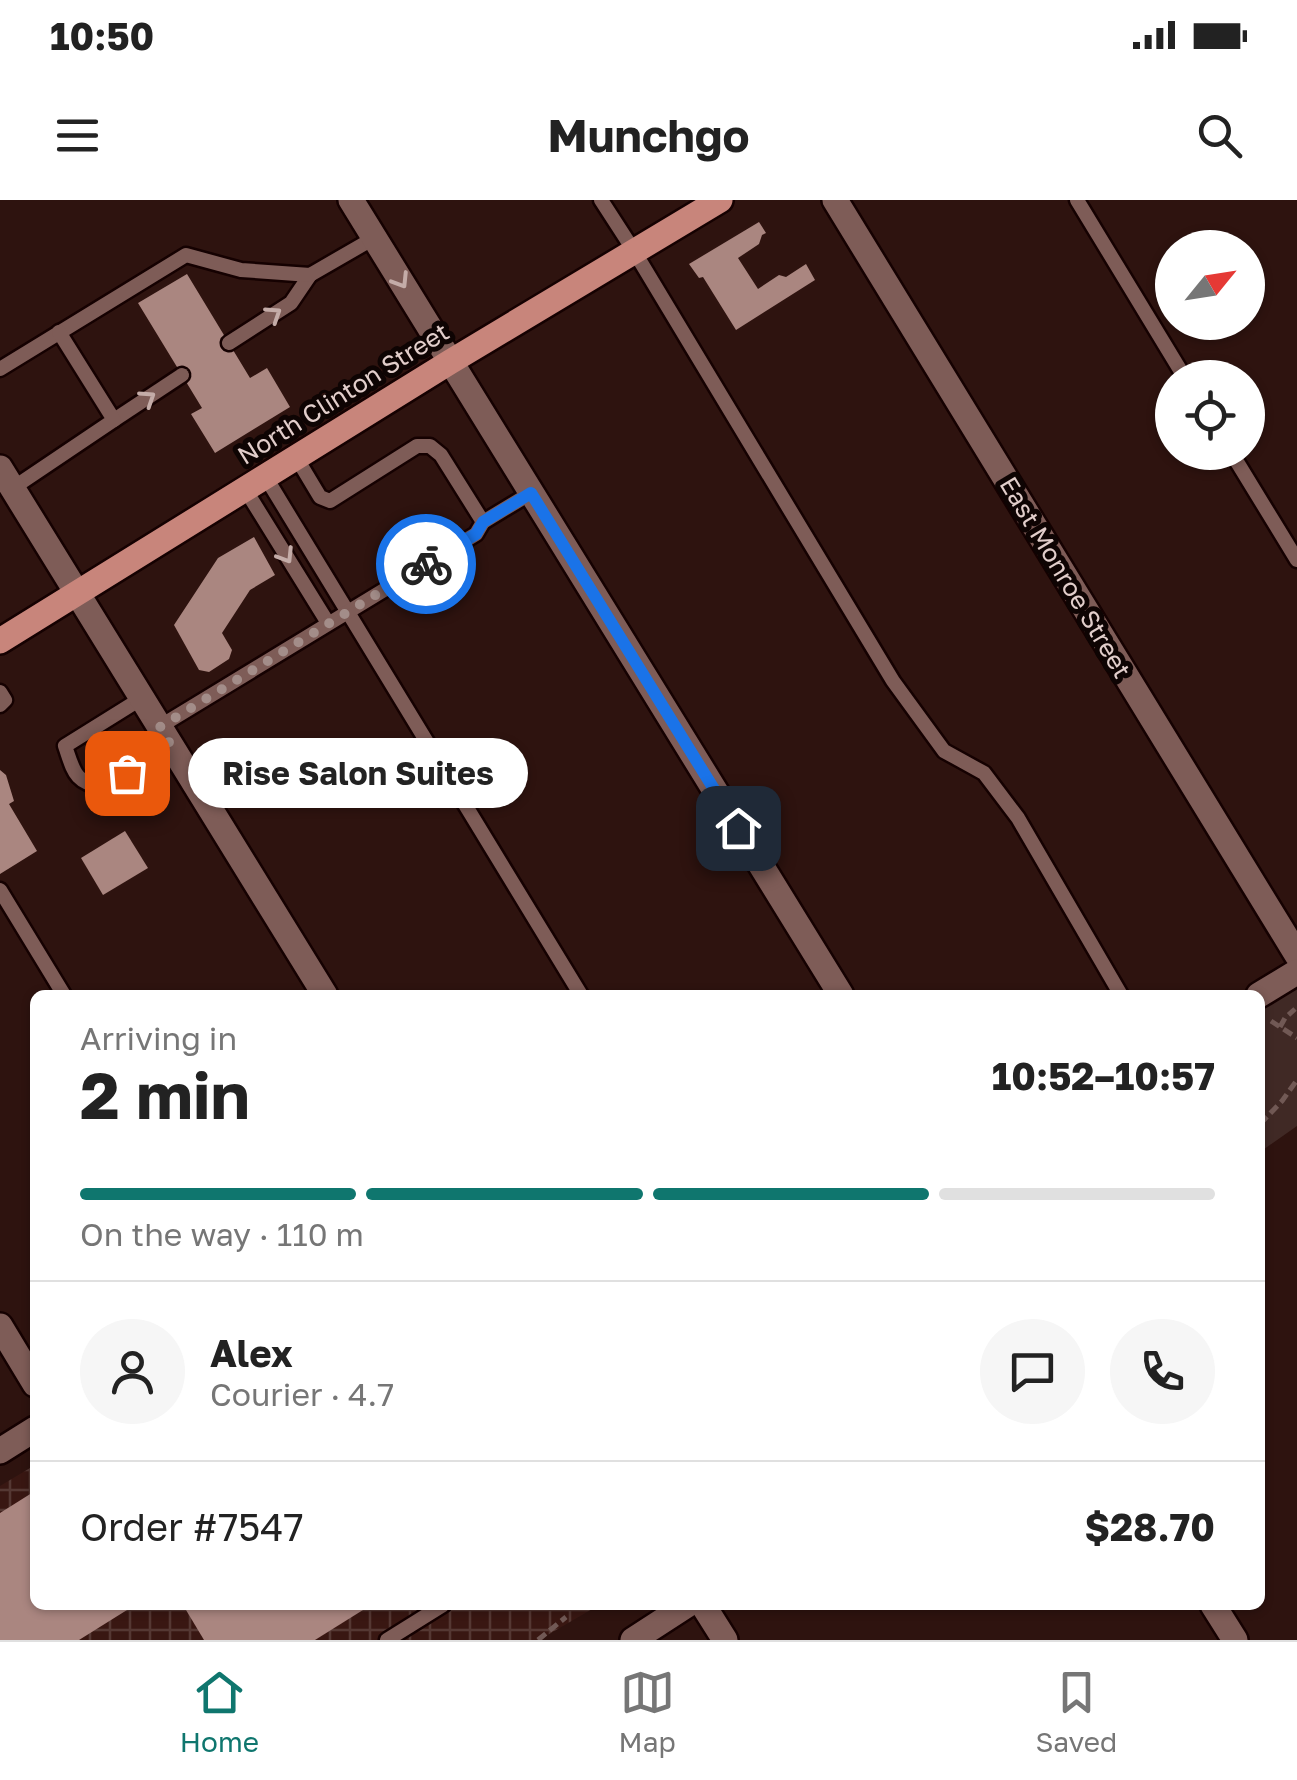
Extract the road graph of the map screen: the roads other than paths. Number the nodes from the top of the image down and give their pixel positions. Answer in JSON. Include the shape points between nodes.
{"nodes":[{"id":1,"x":351,"y":200,"type":"edge"},
{"id":2,"x":601,"y":200,"type":"edge"},
{"id":3,"x":720,"y":200,"type":"edge"},
{"id":4,"x":835,"y":200,"type":"edge"},
{"id":5,"x":1077,"y":200,"type":"edge"},
{"id":6,"x":374,"y":238,"type":"junction"},
{"id":7,"x":634,"y":251,"type":"junction"},
{"id":8,"x":310,"y":275,"type":"junction"},
{"id":9,"x":59,"y":332,"type":"junction"},
{"id":10,"x":229,"y":343,"type":"dead end"},
{"id":11,"x":1174,"y":360,"type":"edge"},
{"id":12,"x":450,"y":362,"type":"junction"},
{"id":13,"x":0,"y":369,"type":"edge"},
{"id":14,"x":182,"y":376,"type":"dead end"},
{"id":15,"x":114,"y":420,"type":"junction"},
{"id":16,"x":296,"y":458,"type":"junction"},
{"id":17,"x":1242,"y":470,"type":"edge"},
{"id":18,"x":6,"y":478,"type":"edge"},
{"id":19,"x":255,"y":482,"type":"junction"},
{"id":20,"x":531,"y":493,"type":"junction"},
{"id":21,"x":483,"y":522,"type":"junction"},
{"id":22,"x":1297,"y":560,"type":"edge"},
{"id":23,"x":78,"y":593,"type":"junction"},
{"id":24,"x":347,"y":611,"type":"junction"},
{"id":25,"x":328,"y":623,"type":"junction"},
{"id":26,"x":0,"y":640,"type":"edge"},
{"id":27,"x":0,"y":692,"type":"edge"},
{"id":28,"x":142,"y":698,"type":"junction"},
{"id":29,"x":0,"y":705,"type":"edge"},
{"id":30,"x":165,"y":736,"type":"junction"},
{"id":31,"x":0,"y":890,"type":"edge"},
{"id":32,"x":1297,"y":955,"type":"edge"},
{"id":33,"x":1297,"y":972,"type":"edge"},
{"id":34,"x":61,"y":990,"type":"edge"},
{"id":35,"x":321,"y":990,"type":"edge"},
{"id":36,"x":578,"y":990,"type":"edge"},
{"id":37,"x":837,"y":990,"type":"edge"},
{"id":38,"x":1118,"y":990,"type":"edge"},
{"id":39,"x":1265,"y":991,"type":"edge"},
{"id":40,"x":0,"y":1326,"type":"edge"},
{"id":41,"x":30,"y":1376,"type":"edge"},
{"id":42,"x":30,"y":1433,"type":"edge"},
{"id":43,"x":0,"y":1451,"type":"edge"},
{"id":44,"x":435,"y":1610,"type":"edge"},
{"id":45,"x":679,"y":1610,"type":"edge"},
{"id":46,"x":706,"y":1610,"type":"edge"},
{"id":47,"x":1216,"y":1610,"type":"edge"},
{"id":48,"x":387,"y":1640,"type":"edge"},
{"id":49,"x":634,"y":1640,"type":"edge"},
{"id":50,"x":724,"y":1640,"type":"edge"},
{"id":51,"x":1235,"y":1640,"type":"edge"}],
"edges":[{"from":1,"to":6,"type":"street"},
{"from":2,"to":7,"type":"lane"},
{"from":3,"to":7,"type":"main road","name":"North Clinton Street"},
{"from":4,"to":32,"type":"street","name":"East Monroe Street"},
{"from":5,"to":11,"type":"lane"},
{"from":6,"to":8,"type":"lane"},
{"from":6,"to":12,"type":"street","one_way":true},
{"from":7,"to":12,"type":"main road","name":"North Clinton Street"},
{"from":7,"to":38,"type":"lane","via":[[893,681],[944,750],[984,772],[1018,818]]},
{"from":8,"to":9,"type":"lane","via":[[240,270],[186,255]]},
{"from":10,"to":8,"type":"lane","one_way":true,"via":[[291,303]]},
{"from":9,"to":13,"type":"lane"},
{"from":9,"to":15,"type":"lane"},
{"from":12,"to":16,"type":"main road","name":"North Clinton Street"},
{"from":12,"to":20,"type":"street"},
{"from":15,"to":14,"type":"lane","one_way":true},
{"from":15,"to":18,"type":"lane"},
{"from":16,"to":19,"type":"main road","name":"North Clinton Street"},
{"from":16,"to":21,"type":"lane","via":[[320,497],[330,500],[417,446],[430,446]]},
{"from":17,"to":22,"type":"lane"},
{"from":18,"to":23,"type":"street"},
{"from":19,"to":23,"type":"main road","name":"North Clinton Street"},
{"from":19,"to":24,"type":"lane"},
{"from":19,"to":25,"type":"lane","one_way":true},
{"from":20,"to":21,"type":"lane"},
{"from":20,"to":37,"type":"street"},
{"from":21,"to":24,"type":"lane","via":[[476,534]]},
{"from":23,"to":26,"type":"main road","name":"North Clinton Street"},
{"from":23,"to":28,"type":"street"},
{"from":24,"to":25,"type":"lane"},
{"from":24,"to":36,"type":"lane"},
{"from":25,"to":30,"type":"lane"},
{"from":27,"to":29,"type":"lane"},
{"from":28,"to":30,"type":"street"},
{"from":28,"to":30,"type":"lane","via":[[64,746],[75,776],[104,788]]},
{"from":30,"to":35,"type":"street"},
{"from":31,"to":34,"type":"lane"},
{"from":33,"to":39,"type":"street"},
{"from":40,"to":41,"type":"street"},
{"from":42,"to":43,"type":"street"},
{"from":44,"to":48,"type":"lane"},
{"from":45,"to":49,"type":"street"},
{"from":46,"to":50,"type":"street"},
{"from":47,"to":51,"type":"street"}]}
